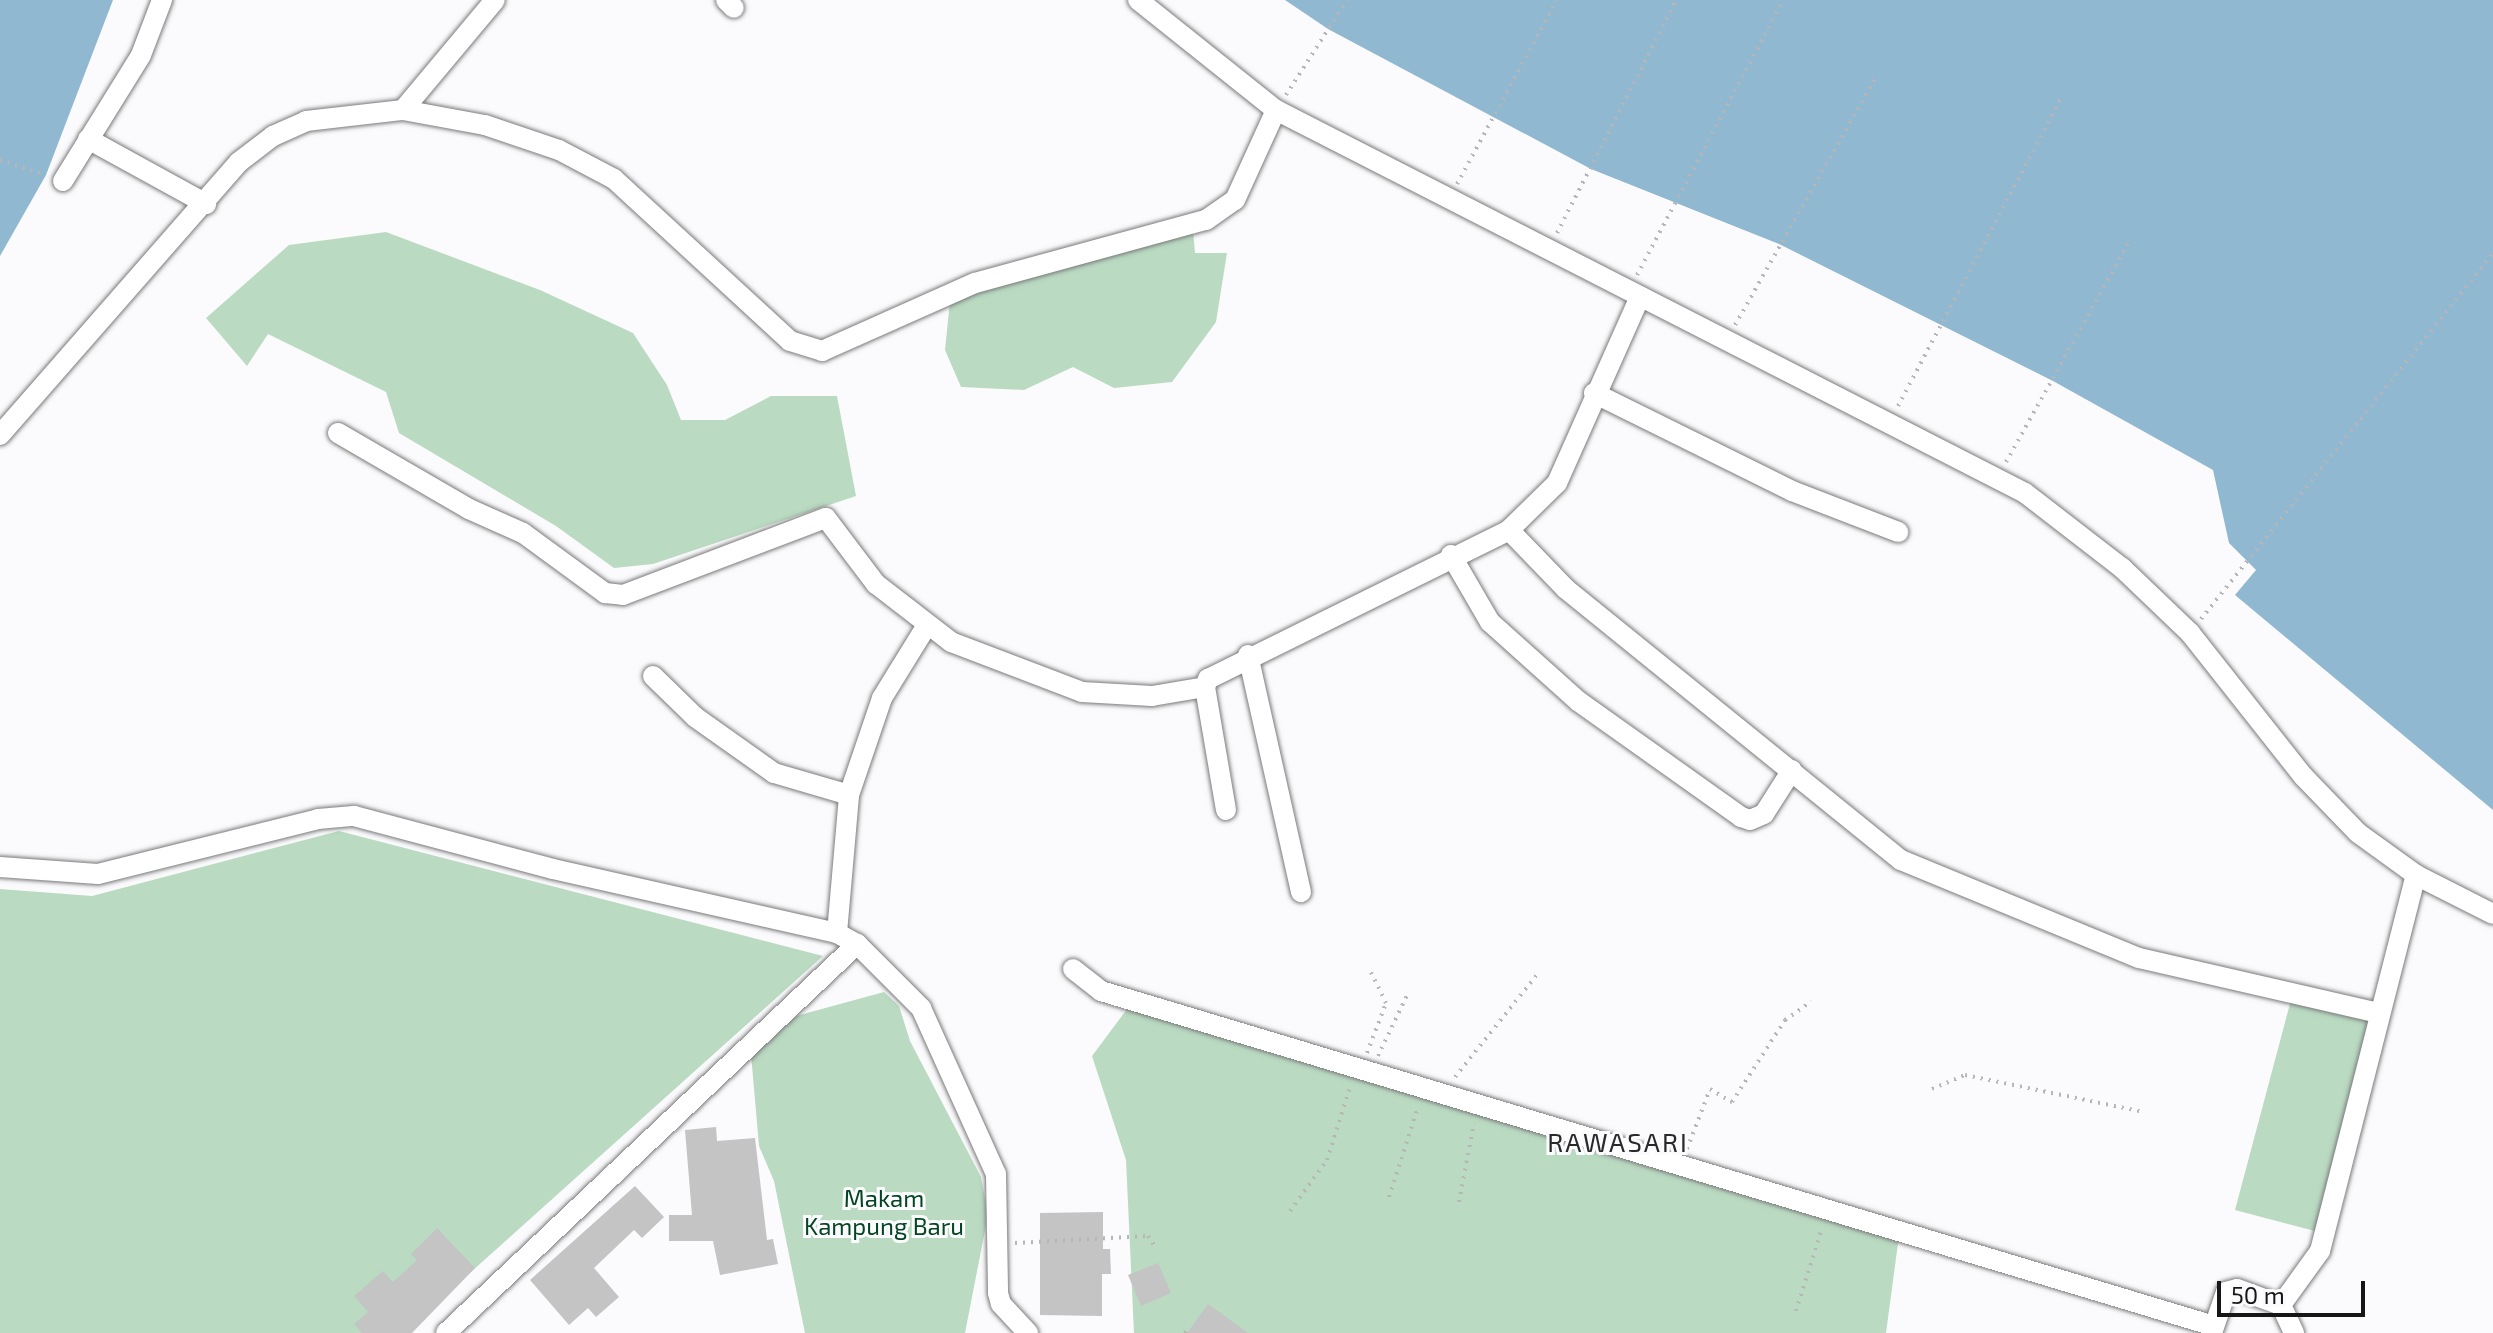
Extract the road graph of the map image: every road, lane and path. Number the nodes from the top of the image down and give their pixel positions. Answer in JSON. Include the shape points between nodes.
{"nodes":[{"id":1,"x":162,"y":0,"type":"edge"},
{"id":2,"x":495,"y":0,"type":"edge"},
{"id":3,"x":1138,"y":0,"type":"edge"},
{"id":4,"x":1347,"y":0,"type":"edge"},
{"id":5,"x":1557,"y":0,"type":"edge"},
{"id":6,"x":1676,"y":0,"type":"edge"},
{"id":7,"x":1783,"y":0,"type":"edge"},
{"id":8,"x":1875,"y":79,"type":"dead end"},
{"id":9,"x":2061,"y":98,"type":"dead end"},
{"id":10,"x":403,"y":110,"type":"junction"},
{"id":11,"x":1276,"y":110,"type":"junction"},
{"id":12,"x":88,"y":139,"type":"junction"},
{"id":13,"x":0,"y":160,"type":"edge"},
{"id":14,"x":63,"y":181,"type":"joint"},
{"id":15,"x":1450,"y":196,"type":"junction"},
{"id":16,"x":206,"y":204,"type":"junction"},
{"id":17,"x":2130,"y":240,"type":"dead end"},
{"id":18,"x":1547,"y":252,"type":"junction"},
{"id":19,"x":2493,"y":253,"type":"edge"},
{"id":20,"x":1634,"y":294,"type":"junction"},
{"id":21,"x":1726,"y":341,"type":"junction"},
{"id":22,"x":1594,"y":393,"type":"junction"},
{"id":23,"x":1887,"y":426,"type":"junction"},
{"id":24,"x":338,"y":433,"type":"dead end"},
{"id":25,"x":0,"y":435,"type":"edge"},
{"id":26,"x":1996,"y":478,"type":"junction"},
{"id":27,"x":1509,"y":530,"type":"junction"},
{"id":28,"x":1898,"y":532,"type":"dead end"},
{"id":29,"x":1451,"y":555,"type":"junction"},
{"id":30,"x":927,"y":625,"type":"junction"},
{"id":31,"x":2190,"y":633,"type":"junction"},
{"id":32,"x":1248,"y":655,"type":"junction"},
{"id":33,"x":653,"y":676,"type":"dead end"},
{"id":34,"x":1205,"y":687,"type":"junction"},
{"id":35,"x":1792,"y":770,"type":"junction"},
{"id":36,"x":849,"y":795,"type":"junction"},
{"id":37,"x":1226,"y":810,"type":"dead end"},
{"id":38,"x":0,"y":867,"type":"edge"},
{"id":39,"x":2416,"y":875,"type":"junction"},
{"id":40,"x":1301,"y":892,"type":"dead end"},
{"id":41,"x":2493,"y":914,"type":"edge"},
{"id":42,"x":837,"y":933,"type":"junction"},
{"id":43,"x":857,"y":944,"type":"junction"},
{"id":44,"x":1369,"y":968,"type":"dead end"},
{"id":45,"x":1073,"y":969,"type":"dead end"},
{"id":46,"x":1539,"y":972,"type":"dead end"},
{"id":47,"x":1408,"y":993,"type":"dead end"},
{"id":48,"x":1811,"y":1002,"type":"dead end"},
{"id":49,"x":2379,"y":1013,"type":"junction"},
{"id":50,"x":1362,"y":1071,"type":"junction"},
{"id":51,"x":1932,"y":1089,"type":"dead end"},
{"id":52,"x":1432,"y":1092,"type":"junction"},
{"id":53,"x":1478,"y":1105,"type":"junction"},
{"id":54,"x":2143,"y":1112,"type":"dead end"},
{"id":55,"x":1681,"y":1167,"type":"junction"},
{"id":56,"x":1389,"y":1197,"type":"dead end"},
{"id":57,"x":1459,"y":1202,"type":"dead end"},
{"id":58,"x":1290,"y":1211,"type":"dead end"},
{"id":59,"x":1828,"y":1211,"type":"junction"},
{"id":60,"x":997,"y":1243,"type":"junction"},
{"id":61,"x":1156,"y":1248,"type":"dead end"},
{"id":62,"x":2281,"y":1305,"type":"junction"},
{"id":63,"x":1796,"y":1311,"type":"dead end"},
{"id":64,"x":2213,"y":1330,"type":"edge"},
{"id":65,"x":446,"y":1333,"type":"edge"},
{"id":66,"x":1028,"y":1333,"type":"edge"},
{"id":67,"x":2294,"y":1333,"type":"edge"}],
"edges":[{"from":1,"to":12,"type":"street","via":[[141,55]]},
{"from":2,"to":10,"type":"street"},
{"from":3,"to":11,"type":"street"},
{"from":4,"to":11,"type":"path"},
{"from":5,"to":15,"type":"path"},
{"from":6,"to":18,"type":"path"},
{"from":7,"to":20,"type":"path"},
{"from":8,"to":21,"type":"path"},
{"from":9,"to":23,"type":"path"},
{"from":10,"to":11,"type":"street","via":[[485,125],[559,150],[614,179],[790,341],[822,351],[975,283],[1214,216],[1235,200]]},
{"from":10,"to":16,"type":"street","via":[[306,121],[273,136],[239,162]]},
{"from":11,"to":15,"type":"street"},
{"from":12,"to":14,"type":"street"},
{"from":12,"to":16,"type":"street"},
{"from":13,"to":14,"type":"path"},
{"from":15,"to":18,"type":"street"},
{"from":16,"to":25,"type":"street"},
{"from":17,"to":26,"type":"path"},
{"from":18,"to":20,"type":"street"},
{"from":19,"to":31,"type":"path"},
{"from":20,"to":21,"type":"street"},
{"from":20,"to":22,"type":"street"},
{"from":21,"to":23,"type":"street"},
{"from":22,"to":27,"type":"street","via":[[1557,483]]},
{"from":22,"to":28,"type":"street","via":[[1792,491]]},
{"from":23,"to":26,"type":"street"},
{"from":24,"to":30,"type":"street","via":[[469,509],[523,533],[605,593],[623,595],[826,518],[876,584]]},
{"from":26,"to":31,"type":"street","via":[[2122,568]]},
{"from":27,"to":29,"type":"street"},
{"from":27,"to":35,"type":"street","via":[[1566,589]]},
{"from":29,"to":32,"type":"street"},
{"from":29,"to":35,"type":"street","via":[[1490,622],[1677,775],[1741,817],[1750,820],[1764,814]]},
{"from":30,"to":34,"type":"street","via":[[951,642],[1082,692],[1152,696]]},
{"from":30,"to":36,"type":"street","via":[[882,698]]},
{"from":31,"to":39,"type":"street","via":[[2303,776],[2358,833]]},
{"from":32,"to":34,"type":"street","via":[[1214,672]]},
{"from":32,"to":40,"type":"street"},
{"from":33,"to":36,"type":"street","via":[[695,717],[774,773]]},
{"from":34,"to":37,"type":"street"},
{"from":35,"to":49,"type":"street","via":[[1901,860],[1941,880],[2139,958]]},
{"from":36,"to":42,"type":"street"},
{"from":38,"to":42,"type":"street","via":[[98,874],[318,819],[354,816],[553,869]]},
{"from":39,"to":41,"type":"street"},
{"from":39,"to":49,"type":"street"},
{"from":42,"to":43,"type":"street"},
{"from":43,"to":60,"type":"street","via":[[921,1008],[996,1174]]},
{"from":43,"to":65,"type":"street"},
{"from":44,"to":50,"type":"path","via":[[1386,1003]]},
{"from":45,"to":50,"type":"street","via":[[1101,991]]},
{"from":46,"to":52,"type":"path"},
{"from":47,"to":50,"type":"path"},
{"from":48,"to":55,"type":"path","via":[[1785,1020],[1732,1102],[1710,1089]]},
{"from":49,"to":62,"type":"street","via":[[2320,1251]]},
{"from":50,"to":52,"type":"street"},
{"from":50,"to":58,"type":"path","via":[[1327,1160]]},
{"from":51,"to":54,"type":"path","via":[[1965,1075]]},
{"from":52,"to":53,"type":"street"},
{"from":52,"to":56,"type":"path"},
{"from":53,"to":55,"type":"street"},
{"from":53,"to":57,"type":"path"},
{"from":55,"to":59,"type":"street"},
{"from":59,"to":63,"type":"path"},
{"from":59,"to":64,"type":"street"},
{"from":60,"to":61,"type":"path","via":[[1148,1236]]},
{"from":60,"to":66,"type":"street","via":[[1001,1304]]},
{"from":62,"to":64,"type":"street","via":[[2237,1289],[2220,1301]]},
{"from":62,"to":67,"type":"street"}]}
